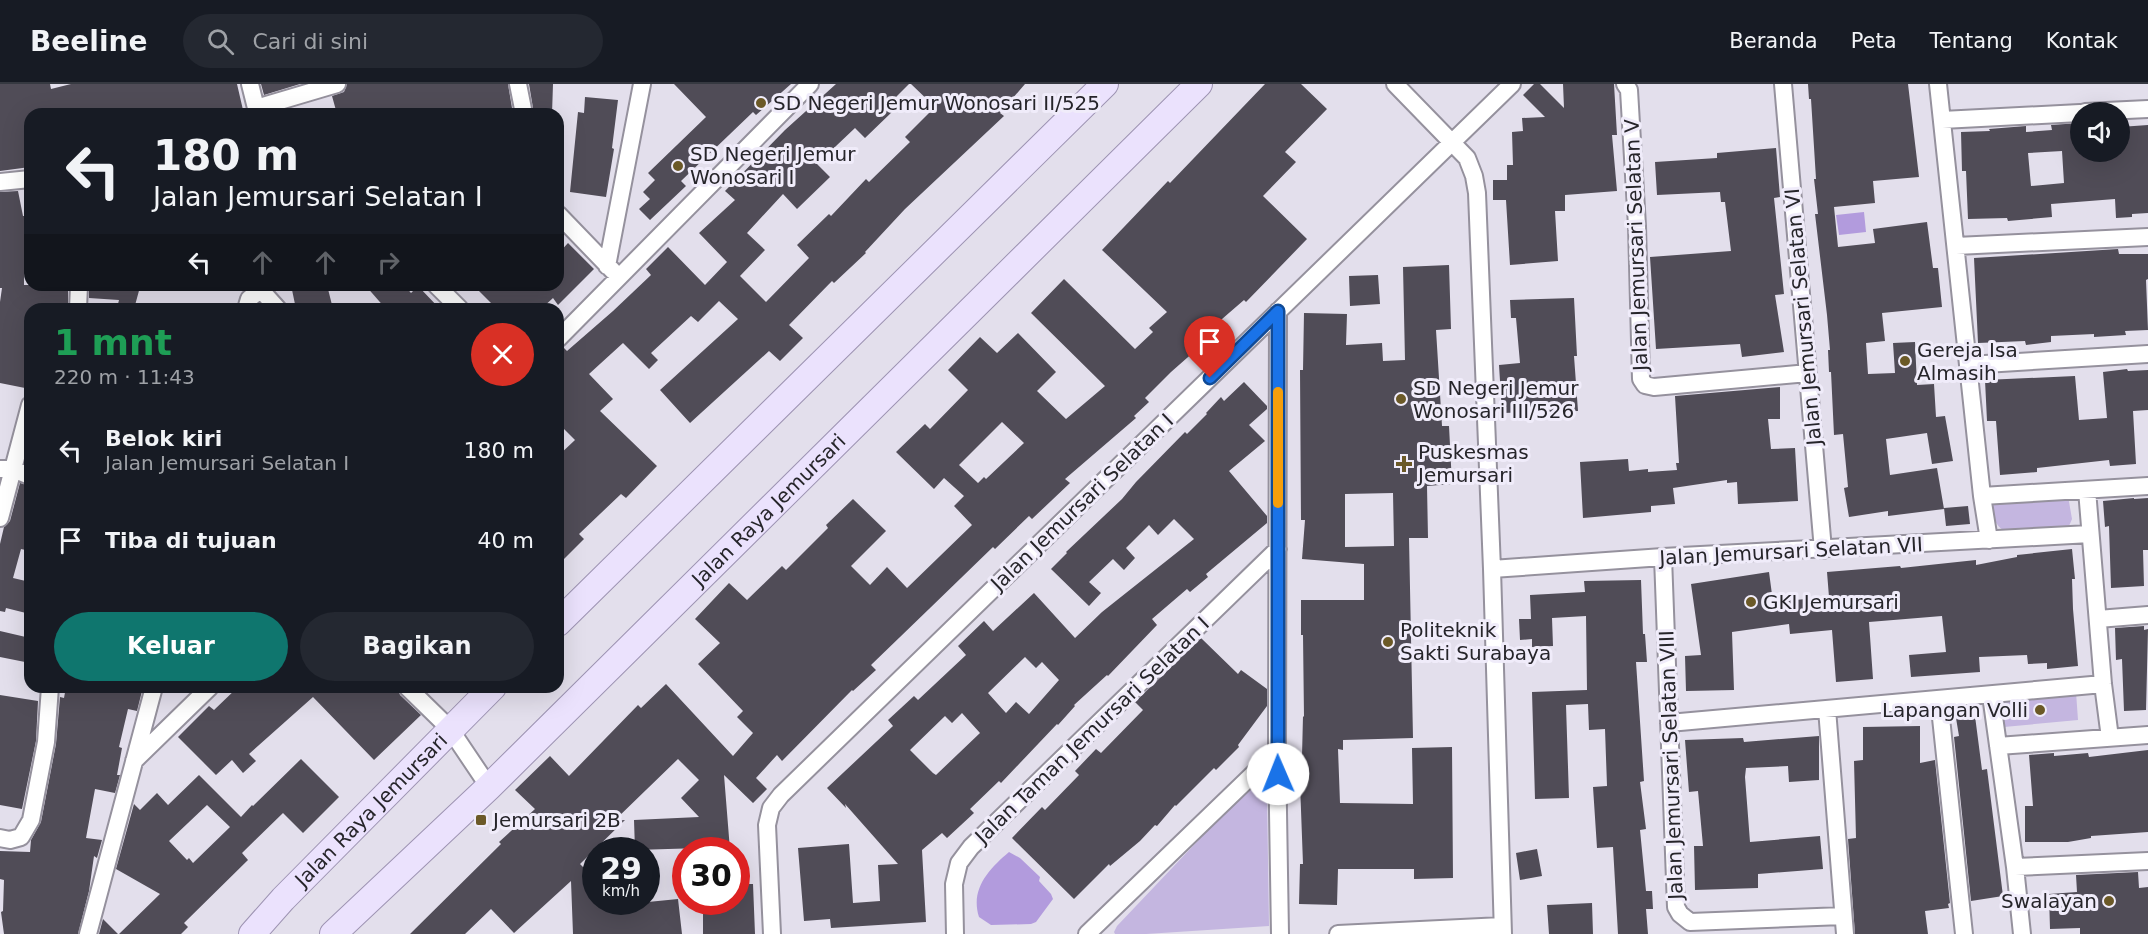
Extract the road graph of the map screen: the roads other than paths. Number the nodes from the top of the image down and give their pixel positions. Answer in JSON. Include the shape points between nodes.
{"nodes":[{"id":1,"x":250,"y":84,"type":"edge"},
{"id":2,"x":337,"y":84,"type":"edge"},
{"id":3,"x":518,"y":84,"type":"edge"},
{"id":4,"x":642,"y":84,"type":"edge"},
{"id":5,"x":810,"y":84,"type":"edge"},
{"id":6,"x":1105,"y":84,"type":"edge"},
{"id":7,"x":1199,"y":84,"type":"edge"},
{"id":8,"x":1395,"y":84,"type":"edge"},
{"id":9,"x":1512,"y":84,"type":"edge"},
{"id":10,"x":1625,"y":84,"type":"edge"},
{"id":11,"x":1783,"y":84,"type":"edge"},
{"id":12,"x":1938,"y":84,"type":"edge"},
{"id":13,"x":254,"y":108,"type":"edge"},
{"id":14,"x":264,"y":108,"type":"edge"},
{"id":15,"x":523,"y":108,"type":"edge"},
{"id":16,"x":2148,"y":109,"type":"edge"},
{"id":17,"x":2130,"y":110,"type":"edge"},
{"id":18,"x":2070,"y":114,"type":"edge"},
{"id":19,"x":1942,"y":120,"type":"junction"},
{"id":20,"x":1452,"y":142,"type":"junction"},
{"id":21,"x":24,"y":180,"type":"edge"},
{"id":22,"x":0,"y":182,"type":"edge"},
{"id":23,"x":564,"y":220,"type":"edge"},
{"id":24,"x":2148,"y":237,"type":"edge"},
{"id":25,"x":1956,"y":246,"type":"junction"},
{"id":26,"x":607,"y":266,"type":"junction"},
{"id":27,"x":620,"y":279,"type":"junction"},
{"id":28,"x":258,"y":291,"type":"edge"},
{"id":29,"x":442,"y":291,"type":"edge"},
{"id":30,"x":248,"y":303,"type":"edge"},
{"id":31,"x":454,"y":303,"type":"edge"},
{"id":32,"x":1278,"y":311,"type":"junction"},
{"id":33,"x":564,"y":333,"type":"edge"},
{"id":34,"x":2148,"y":354,"type":"edge"},
{"id":35,"x":1968,"y":365,"type":"junction"},
{"id":36,"x":1808,"y":373,"type":"junction"},
{"id":37,"x":24,"y":422,"type":"edge"},
{"id":38,"x":7,"y":469,"type":"edge"},
{"id":39,"x":24,"y":474,"type":"edge"},
{"id":40,"x":2148,"y":486,"type":"edge"},
{"id":41,"x":2087,"y":490,"type":"junction"},
{"id":42,"x":1982,"y":496,"type":"junction"},
{"id":43,"x":0,"y":518,"type":"edge"},
{"id":44,"x":2090,"y":534,"type":"junction"},
{"id":45,"x":1989,"y":540,"type":"junction"},
{"id":46,"x":1278,"y":549,"type":"junction"},
{"id":47,"x":1823,"y":550,"type":"junction"},
{"id":48,"x":1663,"y":557,"type":"junction"},
{"id":49,"x":1492,"y":569,"type":"junction"},
{"id":50,"x":2148,"y":615,"type":"edge"},
{"id":51,"x":564,"y":617,"type":"edge"},
{"id":52,"x":2098,"y":619,"type":"junction"},
{"id":53,"x":2103,"y":684,"type":"junction"},
{"id":54,"x":50,"y":693,"type":"edge"},
{"id":55,"x":152,"y":693,"type":"edge"},
{"id":56,"x":204,"y":693,"type":"edge"},
{"id":57,"x":413,"y":693,"type":"edge"},
{"id":58,"x":488,"y":693,"type":"edge"},
{"id":59,"x":1991,"y":695,"type":"junction"},
{"id":60,"x":1940,"y":699,"type":"junction"},
{"id":61,"x":1827,"y":709,"type":"junction"},
{"id":62,"x":1668,"y":723,"type":"junction"},
{"id":63,"x":455,"y":735,"type":"junction"},
{"id":64,"x":2148,"y":735,"type":"edge"},
{"id":65,"x":2110,"y":738,"type":"junction"},
{"id":66,"x":1998,"y":746,"type":"junction"},
{"id":67,"x":1277,"y":751,"type":"junction"},
{"id":68,"x":134,"y":762,"type":"junction"},
{"id":69,"x":485,"y":780,"type":"junction"},
{"id":70,"x":0,"y":838,"type":"edge"},
{"id":71,"x":2148,"y":861,"type":"edge"},
{"id":72,"x":2015,"y":867,"type":"junction"},
{"id":73,"x":1843,"y":916,"type":"junction"},
{"id":74,"x":1502,"y":930,"type":"edge"},
{"id":75,"x":87,"y":934,"type":"edge"},
{"id":76,"x":252,"y":934,"type":"edge"},
{"id":77,"x":333,"y":934,"type":"edge"},
{"id":78,"x":772,"y":934,"type":"edge"},
{"id":79,"x":955,"y":934,"type":"edge"},
{"id":80,"x":1087,"y":934,"type":"edge"},
{"id":81,"x":1280,"y":934,"type":"edge"},
{"id":82,"x":1338,"y":934,"type":"edge"},
{"id":83,"x":1845,"y":934,"type":"edge"},
{"id":84,"x":1964,"y":934,"type":"edge"},
{"id":85,"x":2022,"y":934,"type":"edge"}],
"edges":[{"from":1,"to":13,"type":"street"},
{"from":2,"to":14,"type":"street"},
{"from":3,"to":15,"type":"street"},
{"from":4,"to":26,"type":"street"},
{"from":5,"to":27,"type":"street"},
{"from":6,"to":51,"type":"main road"},
{"from":7,"to":69,"type":"main road","name":"Jalan Raya Jemursari"},
{"from":8,"to":20,"type":"street"},
{"from":9,"to":20,"type":"street","name":"Jalan Jemursari Selatan I"},
{"from":10,"to":36,"type":"street","name":"Jalan Jemursari Selatan V","via":[[1629,90],[1637,226],[1641,380],[1654,387]]},
{"from":11,"to":36,"type":"street","name":"Jalan Jemursari Selatan VI"},
{"from":12,"to":19,"type":"street"},
{"from":16,"to":17,"type":"street"},
{"from":18,"to":19,"type":"street"},
{"from":19,"to":25,"type":"street"},
{"from":20,"to":32,"type":"street","name":"Jalan Jemursari Selatan I"},
{"from":20,"to":49,"type":"street","via":[[1467,158],[1477,193]]},
{"from":21,"to":22,"type":"street"},
{"from":23,"to":26,"type":"street"},
{"from":24,"to":25,"type":"street"},
{"from":25,"to":35,"type":"street"},
{"from":26,"to":27,"type":"street"},
{"from":27,"to":33,"type":"street"},
{"from":28,"to":30,"type":"street"},
{"from":29,"to":31,"type":"street"},
{"from":32,"to":46,"type":"street"},
{"from":32,"to":78,"type":"street","name":"Jalan Jemursari Selatan I","via":[[781,795],[771,808],[767,825]]},
{"from":34,"to":35,"type":"street"},
{"from":35,"to":42,"type":"street"},
{"from":36,"to":47,"type":"street","name":"Jalan Jemursari Selatan VI"},
{"from":37,"to":38,"type":"street"},
{"from":38,"to":39,"type":"street"},
{"from":38,"to":43,"type":"street"},
{"from":40,"to":41,"type":"street"},
{"from":41,"to":42,"type":"street"},
{"from":41,"to":44,"type":"street"},
{"from":42,"to":45,"type":"street"},
{"from":44,"to":45,"type":"street","name":"Jalan Jemursari Selatan VII"},
{"from":44,"to":52,"type":"street"},
{"from":45,"to":47,"type":"street","name":"Jalan Jemursari Selatan VII"},
{"from":46,"to":67,"type":"street"},
{"from":46,"to":79,"type":"street","name":"Jalan Taman Jemursari Selatan I","via":[[971,847],[959,863],[954,884]]},
{"from":47,"to":48,"type":"street","name":"Jalan Jemursari Selatan VII"},
{"from":48,"to":49,"type":"street","name":"Jalan Jemursari Selatan VII"},
{"from":48,"to":62,"type":"street","name":"Jalan Jemursari Selatan VIII"},
{"from":49,"to":74,"type":"street"},
{"from":50,"to":52,"type":"street"},
{"from":52,"to":53,"type":"street"},
{"from":53,"to":59,"type":"street"},
{"from":53,"to":65,"type":"street"},
{"from":54,"to":70,"type":"street","via":[[46,742],[31,820],[21,837]]},
{"from":55,"to":68,"type":"street"},
{"from":56,"to":68,"type":"street"},
{"from":57,"to":63,"type":"street"},
{"from":58,"to":63,"type":"main road","name":"Jalan Raya Jemursari"},
{"from":59,"to":60,"type":"street"},
{"from":59,"to":66,"type":"street"},
{"from":60,"to":61,"type":"street"},
{"from":60,"to":84,"type":"street"},
{"from":61,"to":62,"type":"street"},
{"from":61,"to":73,"type":"street"},
{"from":62,"to":73,"type":"street","name":"Jalan Jemursari Selatan VIII","via":[[1675,901],[1680,914],[1690,921]]},
{"from":63,"to":69,"type":"street"},
{"from":63,"to":76,"type":"main road","name":"Jalan Raya Jemursari","via":[[283,899]]},
{"from":64,"to":65,"type":"street"},
{"from":65,"to":66,"type":"street"},
{"from":66,"to":72,"type":"street"},
{"from":67,"to":80,"type":"street"},
{"from":67,"to":81,"type":"street"},
{"from":68,"to":75,"type":"street"},
{"from":69,"to":77,"type":"main road","name":"Jalan Raya Jemursari"},
{"from":71,"to":72,"type":"street"},
{"from":72,"to":85,"type":"street"},
{"from":73,"to":83,"type":"street"},
{"from":74,"to":82,"type":"street"}]}
